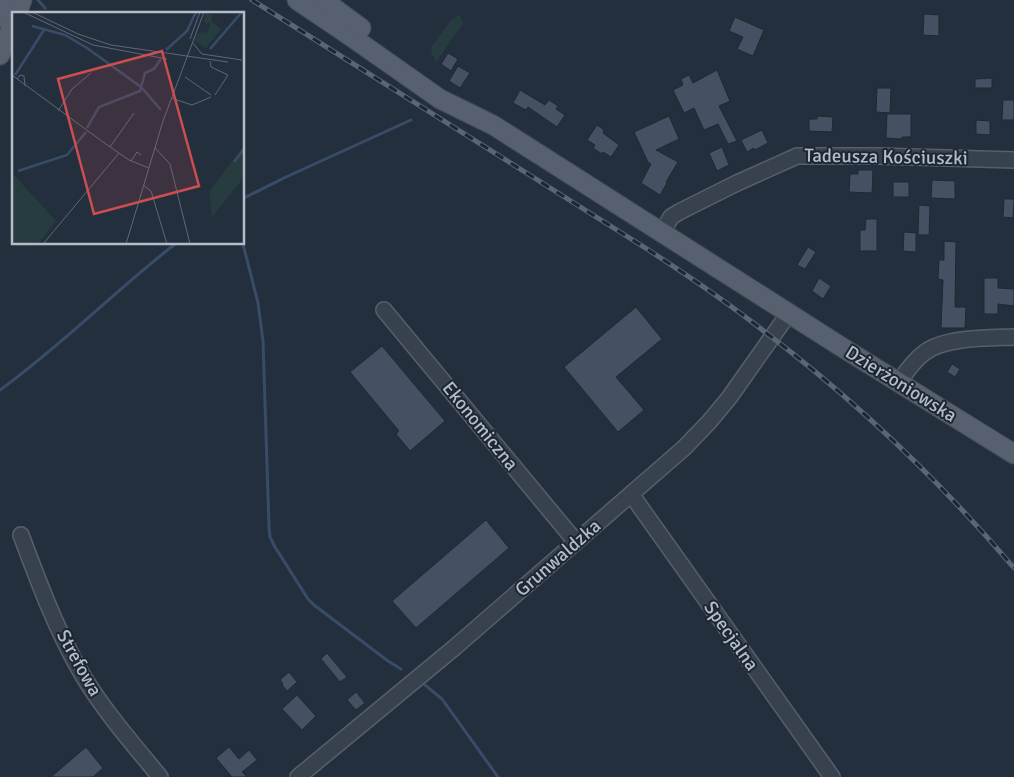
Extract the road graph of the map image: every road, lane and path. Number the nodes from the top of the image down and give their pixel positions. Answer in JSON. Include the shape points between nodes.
{"nodes":[{"id":1,"x":7,"y":0,"type":"edge"},
{"id":2,"x":22,"y":0,"type":"edge"},
{"id":3,"x":297,"y":0,"type":"edge"},
{"id":4,"x":323,"y":0,"type":"edge"},
{"id":5,"x":17,"y":12,"type":"edge"},
{"id":6,"x":0,"y":18,"type":"edge"},
{"id":7,"x":12,"y":26,"type":"edge"},
{"id":8,"x":0,"y":54,"type":"edge"},
{"id":9,"x":493,"y":125,"type":"junction"},
{"id":10,"x":1014,"y":160,"type":"edge"},
{"id":11,"x":662,"y":233,"type":"junction"},
{"id":12,"x":384,"y":310,"type":"dead end"},
{"id":13,"x":789,"y":313,"type":"junction"},
{"id":14,"x":1014,"y":337,"type":"edge"},
{"id":15,"x":899,"y":382,"type":"junction"},
{"id":16,"x":1014,"y":454,"type":"edge"},
{"id":17,"x":631,"y":494,"type":"junction"},
{"id":18,"x":21,"y":535,"type":"dead end"},
{"id":19,"x":576,"y":542,"type":"junction"},
{"id":20,"x":160,"y":777,"type":"edge"},
{"id":21,"x":298,"y":777,"type":"edge"},
{"id":22,"x":832,"y":777,"type":"edge"}],
"edges":[{"from":1,"to":6,"type":"main road"},
{"from":2,"to":5,"type":"main road"},
{"from":3,"to":9,"type":"main road","via":[[440,99]]},
{"from":4,"to":9,"type":"main road"},
{"from":7,"to":8,"type":"main road"},
{"from":9,"to":11,"type":"main road","name":"Dzierżoniowska"},
{"from":10,"to":11,"type":"street","name":"Tadeusza Kościuszki","via":[[797,156],[679,212],[671,217]]},
{"from":11,"to":13,"type":"main road","name":"Dzierżoniowska"},
{"from":12,"to":19,"type":"street","name":"Ekonomiczna"},
{"from":13,"to":15,"type":"main road","name":"Dzierżoniowska"},
{"from":13,"to":17,"type":"street","name":"Grunwaldzka","via":[[719,411],[684,448]]},
{"from":14,"to":15,"type":"street","via":[[938,345],[916,359]]},
{"from":15,"to":16,"type":"main road","name":"Dzierżoniowska"},
{"from":17,"to":19,"type":"street","name":"Grunwaldzka"},
{"from":17,"to":22,"type":"street","name":"Specjalna"},
{"from":18,"to":20,"type":"street","name":"Strefowa","via":[[45,598],[84,677]]},
{"from":19,"to":21,"type":"street","name":"Grunwaldzka"}]}
